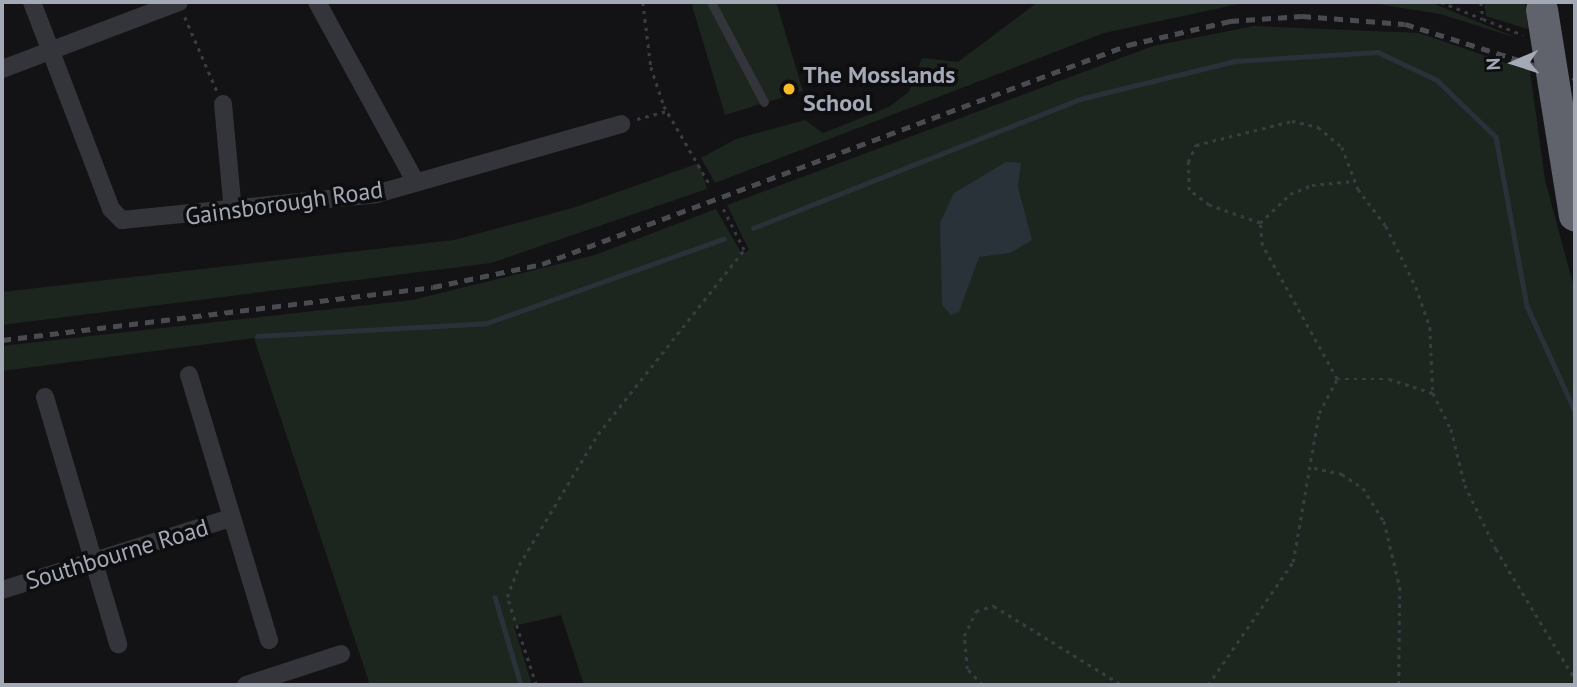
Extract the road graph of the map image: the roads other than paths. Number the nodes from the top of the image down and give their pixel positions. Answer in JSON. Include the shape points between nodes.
{"nodes":[{"id":1,"x":32,"y":2,"type":"edge"},
{"id":2,"x":178,"y":2,"type":"edge"},
{"id":3,"x":317,"y":2,"type":"edge"},
{"id":4,"x":711,"y":2,"type":"edge"},
{"id":5,"x":1542,"y":10,"type":"dead end"},
{"id":6,"x":52,"y":51,"type":"junction"},
{"id":7,"x":2,"y":69,"type":"edge"},
{"id":8,"x":764,"y":102,"type":"dead end"},
{"id":9,"x":223,"y":104,"type":"road end"},
{"id":10,"x":621,"y":124,"type":"road end"},
{"id":11,"x":415,"y":181,"type":"junction"},
{"id":12,"x":233,"y":212,"type":"junction"},
{"id":13,"x":1575,"y":215,"type":"edge"},
{"id":14,"x":189,"y":375,"type":"dead end"},
{"id":15,"x":45,"y":397,"type":"dead end"},
{"id":16,"x":232,"y":518,"type":"junction"},
{"id":17,"x":92,"y":559,"type":"junction"},
{"id":18,"x":2,"y":590,"type":"edge"},
{"id":19,"x":269,"y":640,"type":"dead end"},
{"id":20,"x":117,"y":644,"type":"dead end"},
{"id":21,"x":341,"y":654,"type":"dead end"},
{"id":22,"x":246,"y":685,"type":"edge"}],
"edges":[{"from":1,"to":6,"type":"street","name":"Gainsborough Road"},
{"from":2,"to":6,"type":"street"},
{"from":3,"to":11,"type":"street"},
{"from":4,"to":8,"type":"lane"},
{"from":5,"to":13,"type":"highway","bridge":true},
{"from":6,"to":7,"type":"street"},
{"from":6,"to":12,"type":"street","name":"Gainsborough Road","via":[[111,209],[122,220]]},
{"from":9,"to":12,"type":"street"},
{"from":10,"to":11,"type":"street","name":"Gainsborough Road"},
{"from":11,"to":12,"type":"street","name":"Gainsborough Road","via":[[332,201]]},
{"from":14,"to":16,"type":"street"},
{"from":15,"to":17,"type":"street"},
{"from":16,"to":17,"type":"street","name":"Southbourne Road"},
{"from":16,"to":19,"type":"street"},
{"from":17,"to":18,"type":"street","name":"Southbourne Road"},
{"from":17,"to":20,"type":"street"},
{"from":21,"to":22,"type":"street"}]}
